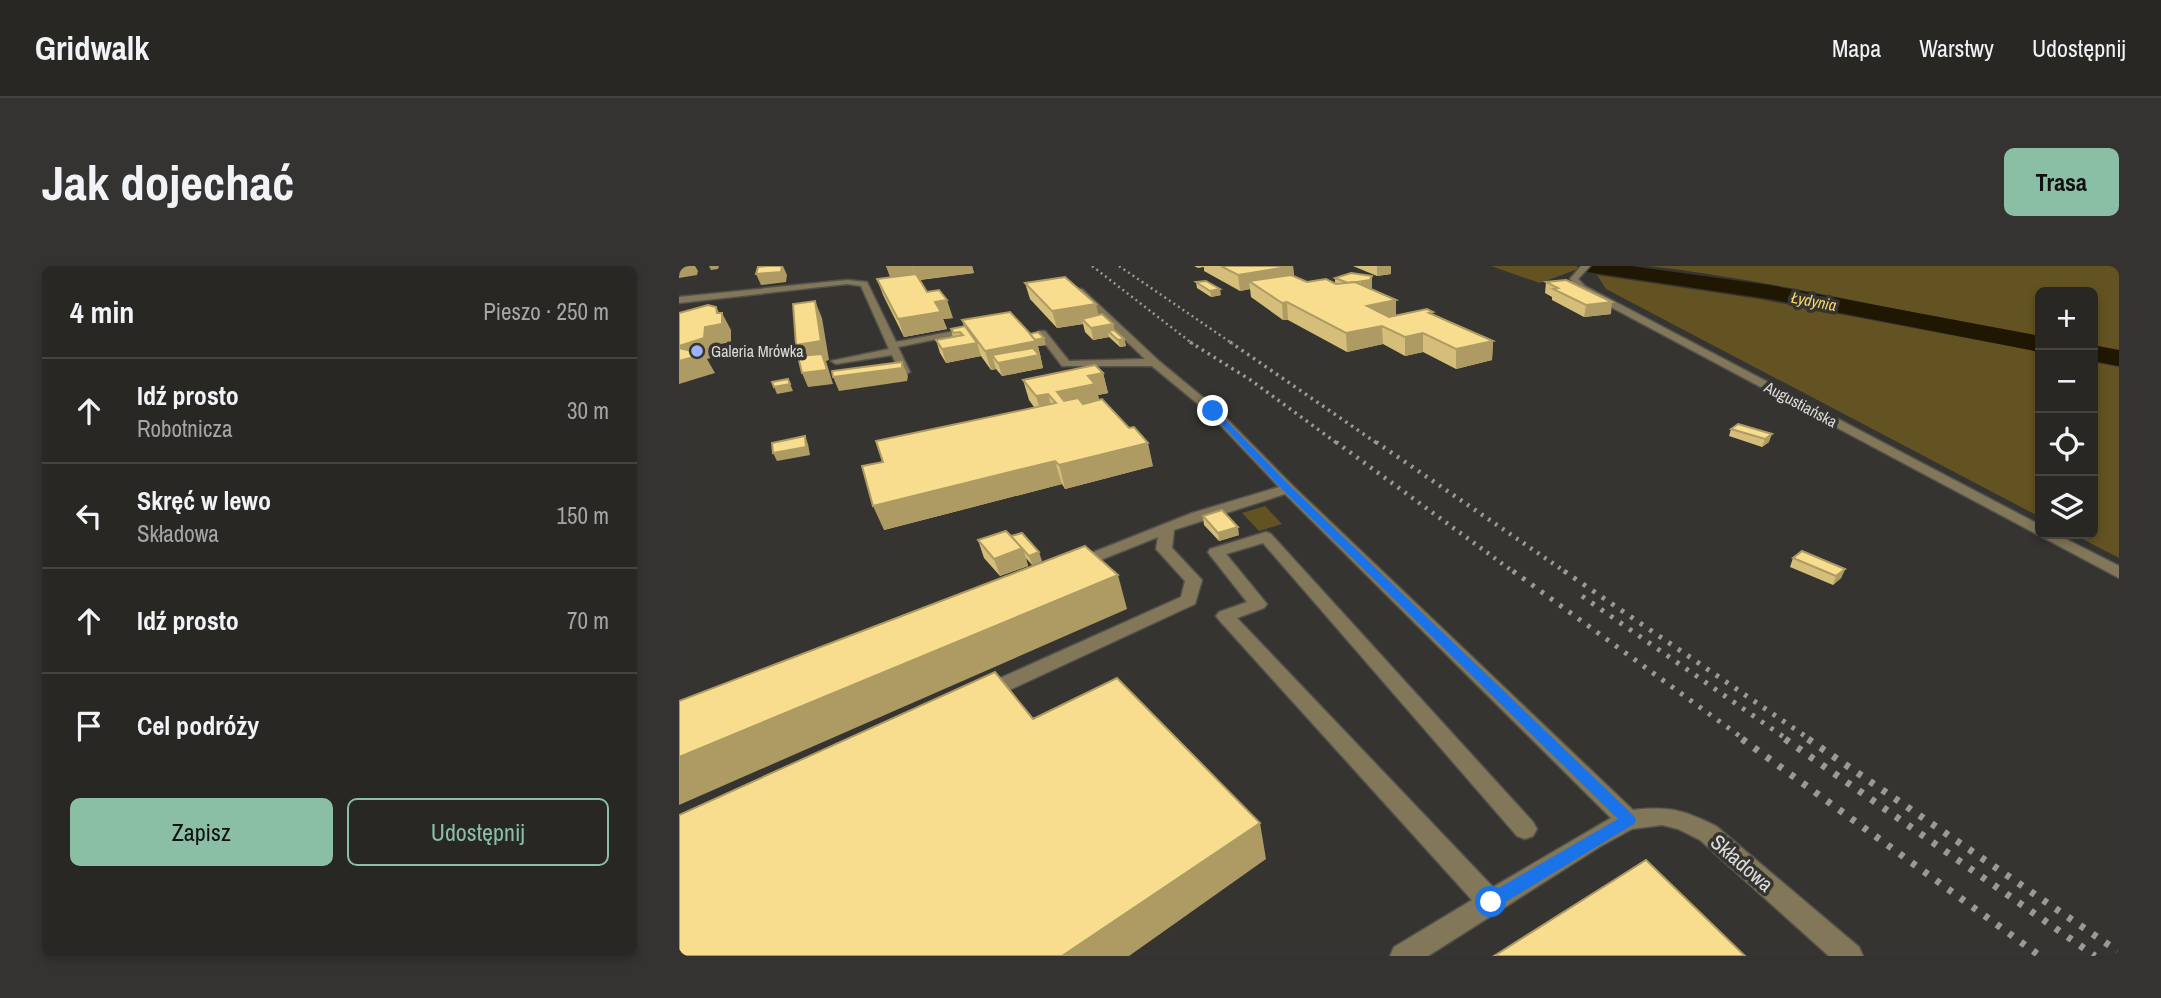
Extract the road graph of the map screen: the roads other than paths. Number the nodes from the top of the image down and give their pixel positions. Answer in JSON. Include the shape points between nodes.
{"nodes":[{"id":1,"x":1583,"y":268,"type":"edge"},
{"id":2,"x":1075,"y":288,"type":"edge"},
{"id":3,"x":679,"y":300,"type":"edge"},
{"id":4,"x":971,"y":331,"type":"edge"},
{"id":5,"x":1042,"y":333,"type":"edge"},
{"id":6,"x":894,"y":348,"type":"junction"},
{"id":7,"x":836,"y":361,"type":"dead end"},
{"id":8,"x":1155,"y":363,"type":"junction"},
{"id":9,"x":905,"y":372,"type":"edge"},
{"id":10,"x":1288,"y":489,"type":"junction"},
{"id":11,"x":1167,"y":528,"type":"junction"},
{"id":12,"x":2035,"y":528,"type":"edge"},
{"id":13,"x":2054,"y":539,"type":"edge"},
{"id":14,"x":1065,"y":568,"type":"edge"},
{"id":15,"x":2119,"y":573,"type":"edge"},
{"id":16,"x":972,"y":699,"type":"edge"},
{"id":17,"x":1629,"y":820,"type":"junction"},
{"id":18,"x":1525,"y":829,"type":"dead end"},
{"id":19,"x":1491,"y":902,"type":"junction"},
{"id":20,"x":1404,"y":956,"type":"edge"},
{"id":21,"x":1849,"y":956,"type":"edge"}],
"edges":[{"from":1,"to":12,"type":"street","name":"Augustiańska","via":[[1574,279],[1583,288]]},
{"from":2,"to":8,"type":"street"},
{"from":3,"to":6,"type":"street","via":[[858,282],[864,284]]},
{"from":4,"to":6,"type":"street"},
{"from":5,"to":8,"type":"street","via":[[1066,364]]},
{"from":6,"to":7,"type":"street"},
{"from":6,"to":9,"type":"street"},
{"from":8,"to":10,"type":"street","via":[[1213,411]]},
{"from":10,"to":11,"type":"street"},
{"from":10,"to":17,"type":"street"},
{"from":11,"to":14,"type":"street"},
{"from":11,"to":16,"type":"street","via":[[1164,549],[1194,580],[1189,600]]},
{"from":13,"to":15,"type":"street"},
{"from":17,"to":19,"type":"street"},
{"from":17,"to":21,"type":"street","name":"Składowa","via":[[1662,816],[1708,833]]},
{"from":18,"to":19,"type":"street","via":[[1266,537],[1216,552],[1258,604],[1225,616]]},
{"from":19,"to":20,"type":"street"}]}
